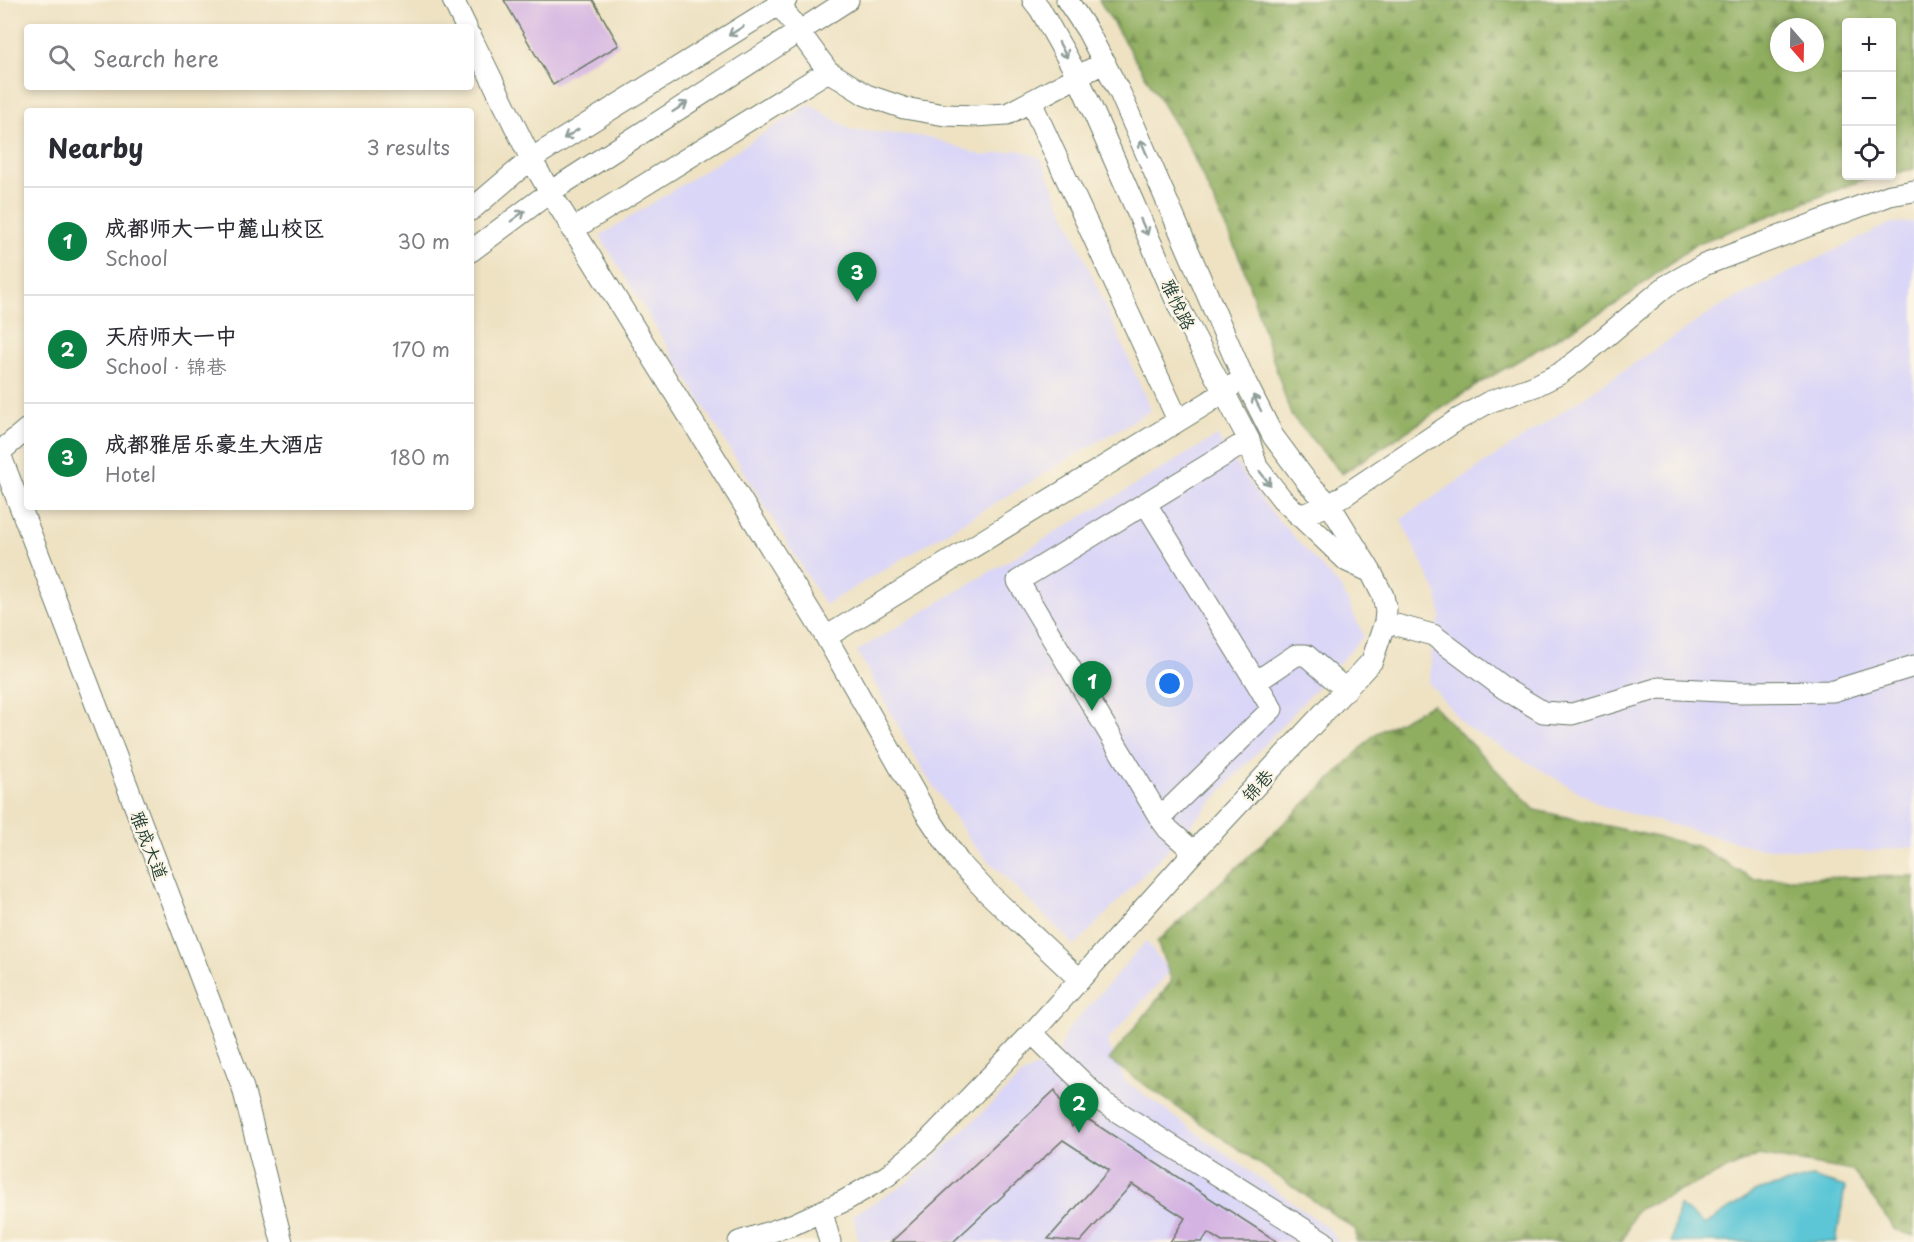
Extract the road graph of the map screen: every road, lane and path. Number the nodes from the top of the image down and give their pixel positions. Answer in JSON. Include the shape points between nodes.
{"nodes":[{"id":1,"x":453,"y":0,"type":"edge"},
{"id":2,"x":848,"y":0,"type":"edge"},
{"id":3,"x":1033,"y":0,"type":"edge"},
{"id":4,"x":1067,"y":0,"type":"edge"},
{"id":5,"x":782,"y":2,"type":"edge"},
{"id":6,"x":465,"y":24,"type":"edge"},
{"id":7,"x":798,"y":31,"type":"junction"},
{"id":8,"x":474,"y":43,"type":"edge"},
{"id":9,"x":1105,"y":62,"type":"junction"},
{"id":10,"x":828,"y":71,"type":"junction"},
{"id":11,"x":1078,"y":77,"type":"junction"},
{"id":12,"x":1031,"y":102,"type":"junction"},
{"id":13,"x":531,"y":159,"type":"junction"},
{"id":14,"x":1914,"y":190,"type":"edge"},
{"id":15,"x":550,"y":192,"type":"junction"},
{"id":16,"x":474,"y":207,"type":"edge"},
{"id":17,"x":572,"y":230,"type":"junction"},
{"id":18,"x":474,"y":249,"type":"edge"},
{"id":19,"x":1243,"y":377,"type":"junction"},
{"id":20,"x":1224,"y":393,"type":"junction"},
{"id":21,"x":1178,"y":420,"type":"junction"},
{"id":22,"x":24,"y":432,"type":"edge"},
{"id":23,"x":1248,"y":440,"type":"junction"},
{"id":24,"x":24,"y":450,"type":"edge"},
{"id":25,"x":0,"y":453,"type":"edge"},
{"id":26,"x":1146,"y":504,"type":"junction"},
{"id":27,"x":1330,"y":505,"type":"junction"},
{"id":28,"x":1299,"y":516,"type":"junction"},
{"id":29,"x":1371,"y":572,"type":"junction"},
{"id":30,"x":1385,"y":622,"type":"junction"},
{"id":31,"x":826,"y":637,"type":"junction"},
{"id":32,"x":1914,"y":666,"type":"edge"},
{"id":33,"x":1257,"y":682,"type":"junction"},
{"id":34,"x":1346,"y":690,"type":"junction"},
{"id":35,"x":1160,"y":818,"type":"junction"},
{"id":36,"x":1194,"y":852,"type":"junction"},
{"id":37,"x":1080,"y":980,"type":"junction"},
{"id":38,"x":1032,"y":1033,"type":"junction"},
{"id":39,"x":822,"y":1212,"type":"junction"},
{"id":40,"x":282,"y":1242,"type":"edge"},
{"id":41,"x":739,"y":1242,"type":"edge"},
{"id":42,"x":830,"y":1242,"type":"edge"},
{"id":43,"x":1324,"y":1242,"type":"edge"}],
"edges":[{"from":1,"to":6,"type":"street"},
{"from":2,"to":7,"type":"street"},
{"from":3,"to":11,"type":"street","name":"雅悦路","one_way":true},
{"from":4,"to":9,"type":"street","name":"锦巷"},
{"from":5,"to":7,"type":"street"},
{"from":5,"to":13,"type":"street","one_way":true},
{"from":7,"to":10,"type":"street"},
{"from":15,"to":7,"type":"street","one_way":true},
{"from":8,"to":13,"type":"street"},
{"from":9,"to":11,"type":"street"},
{"from":19,"to":9,"type":"street","name":"锦巷","one_way":true},
{"from":10,"to":12,"type":"street","via":[[866,95],[904,108],[945,115],[1007,114]]},
{"from":10,"to":17,"type":"street"},
{"from":11,"to":12,"type":"street"},
{"from":11,"to":20,"type":"street","name":"雅悦路","one_way":true,"via":[[1180,309]]},
{"from":12,"to":21,"type":"street"},
{"from":13,"to":15,"type":"street"},
{"from":13,"to":16,"type":"street"},
{"from":14,"to":27,"type":"street","via":[[1890,195],[1704,265],[1666,286],[1559,374],[1489,402],[1457,420]]},
{"from":15,"to":17,"type":"street"},
{"from":18,"to":15,"type":"street","one_way":true},
{"from":17,"to":31,"type":"street"},
{"from":19,"to":20,"type":"street"},
{"from":27,"to":19,"type":"street","name":"锦巷","one_way":true,"via":[[1307,482],[1273,436]]},
{"from":20,"to":21,"type":"street"},
{"from":20,"to":23,"type":"street","name":"雅悦路"},
{"from":21,"to":31,"type":"street"},
{"from":22,"to":25,"type":"street"},
{"from":23,"to":26,"type":"street"},
{"from":23,"to":28,"type":"street","name":"雅悦路","one_way":true,"via":[[1257,467]]},
{"from":24,"to":25,"type":"street"},
{"from":25,"to":40,"type":"street","name":"雅成大道","via":[[243,1088]]},
{"from":26,"to":33,"type":"street"},
{"from":26,"to":35,"type":"street","via":[[1018,581]]},
{"from":27,"to":28,"type":"street"},
{"from":27,"to":29,"type":"street","name":"锦巷"},
{"from":28,"to":29,"type":"street","name":"雅悦路","via":[[1347,561]]},
{"from":29,"to":30,"type":"street","name":"锦巷","via":[[1383,597]]},
{"from":30,"to":32,"type":"street","via":[[1433,635],[1543,712],[1572,714],[1659,688],[1741,692],[1833,690]]},
{"from":30,"to":34,"type":"street","name":"锦巷","via":[[1372,661]]},
{"from":31,"to":37,"type":"street","via":[[926,813],[958,861]]},
{"from":33,"to":34,"type":"street","via":[[1296,654],[1305,655]]},
{"from":33,"to":35,"type":"street","via":[[1272,709]]},
{"from":34,"to":36,"type":"street","name":"锦巷"},
{"from":35,"to":36,"type":"street"},
{"from":36,"to":37,"type":"street","name":"锦巷"},
{"from":37,"to":38,"type":"street","name":"锦巷"},
{"from":38,"to":39,"type":"street","name":"锦巷","via":[[925,1144],[887,1176]]},
{"from":38,"to":43,"type":"street","via":[[1104,1103]]},
{"from":39,"to":41,"type":"street","name":"锦巷"},
{"from":39,"to":42,"type":"street"}]}
